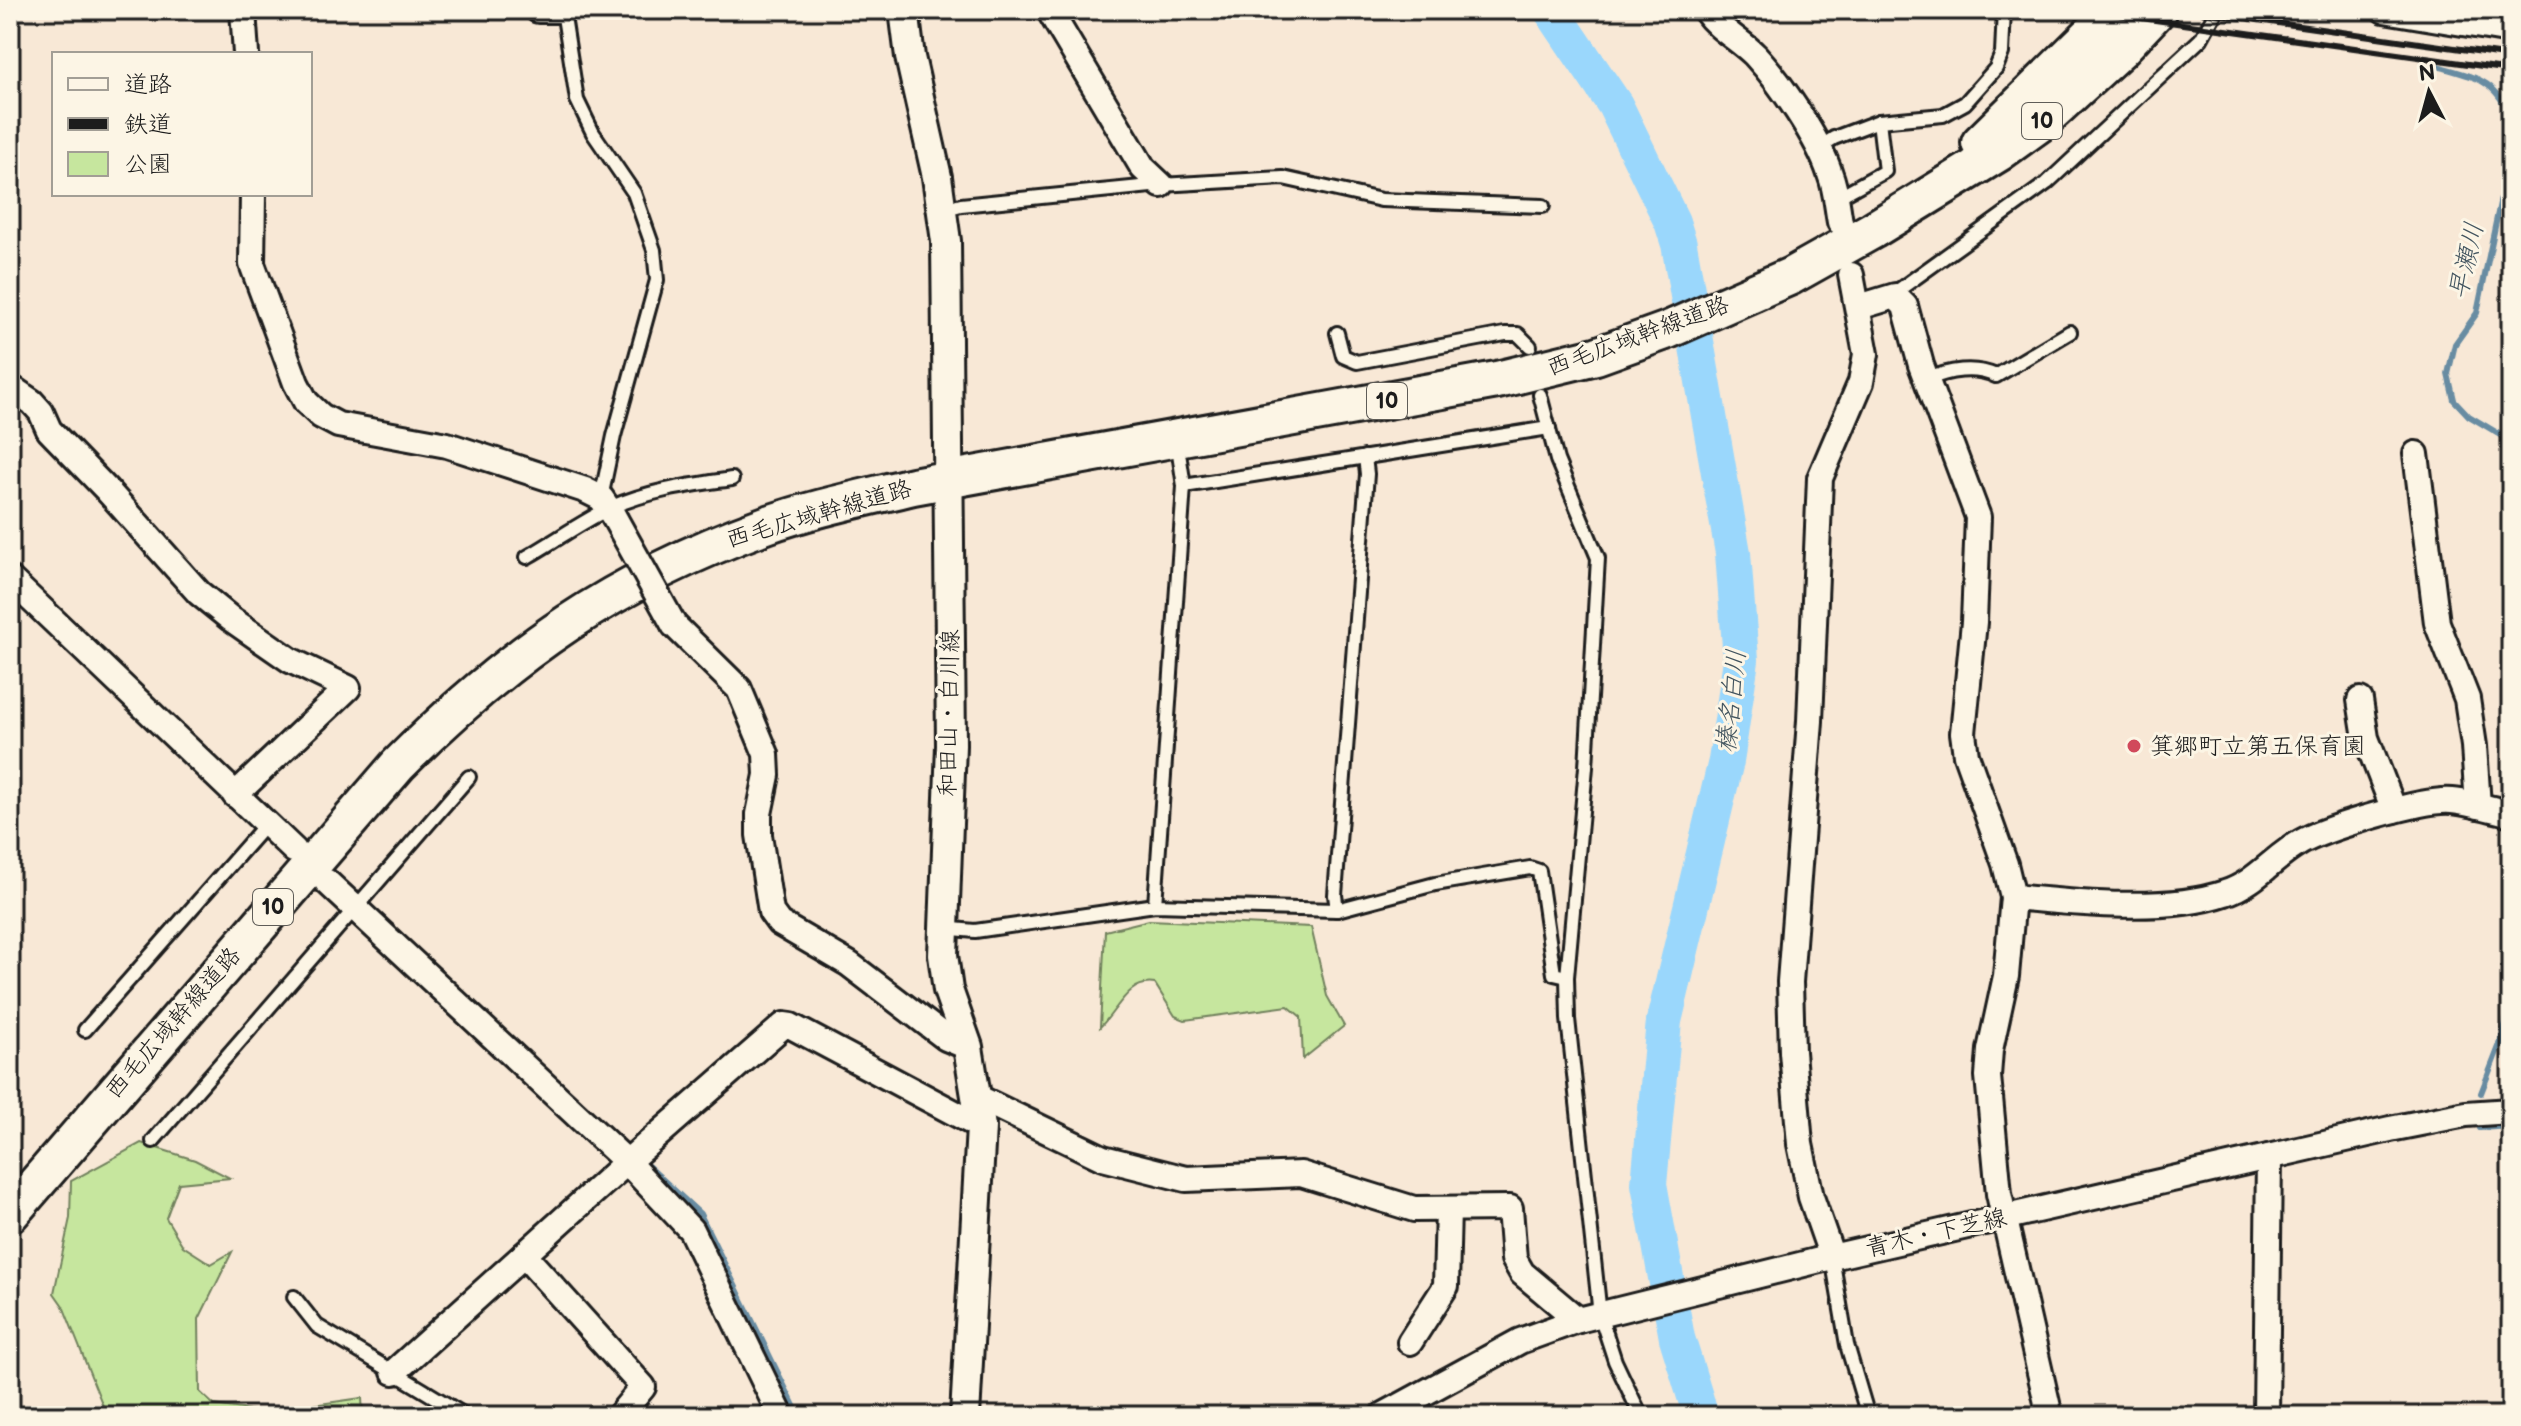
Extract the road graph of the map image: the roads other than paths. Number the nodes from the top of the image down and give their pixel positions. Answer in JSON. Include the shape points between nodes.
{"nodes":[{"id":1,"x":243,"y":10,"type":"edge"},
{"id":2,"x":538,"y":10,"type":"edge"},
{"id":3,"x":563,"y":10,"type":"edge"},
{"id":4,"x":904,"y":10,"type":"edge"},
{"id":5,"x":1049,"y":10,"type":"edge"},
{"id":6,"x":1705,"y":10,"type":"edge"},
{"id":7,"x":2004,"y":10,"type":"edge"},
{"id":8,"x":2115,"y":10,"type":"edge"},
{"id":9,"x":2158,"y":10,"type":"edge"},
{"id":10,"x":2217,"y":10,"type":"edge"},
{"id":11,"x":2384,"y":10,"type":"edge"},
{"id":12,"x":2511,"y":31,"type":"edge"},
{"id":13,"x":246,"y":52,"type":"edge"},
{"id":14,"x":1879,"y":121,"type":"junction"},
{"id":15,"x":1818,"y":148,"type":"junction"},
{"id":16,"x":1161,"y":185,"type":"junction"},
{"id":17,"x":253,"y":196,"type":"edge"},
{"id":18,"x":1543,"y":206,"type":"dead end"},
{"id":19,"x":1907,"y":208,"type":"junction"},
{"id":20,"x":942,"y":210,"type":"junction"},
{"id":21,"x":1838,"y":210,"type":"joint"},
{"id":22,"x":1851,"y":275,"type":"dead end"},
{"id":23,"x":1895,"y":296,"type":"junction"},
{"id":24,"x":1859,"y":307,"type":"junction"},
{"id":25,"x":2070,"y":332,"type":"dead end"},
{"id":26,"x":1337,"y":333,"type":"dead end"},
{"id":27,"x":1530,"y":346,"type":"dead end"},
{"id":28,"x":1927,"y":380,"type":"junction"},
{"id":29,"x":10,"y":387,"type":"edge"},
{"id":30,"x":1540,"y":395,"type":"dead end"},
{"id":31,"x":1549,"y":428,"type":"junction"},
{"id":32,"x":1177,"y":437,"type":"junction"},
{"id":33,"x":2416,"y":454,"type":"dead end"},
{"id":34,"x":1365,"y":457,"type":"junction"},
{"id":35,"x":732,"y":479,"type":"dead end"},
{"id":36,"x":947,"y":480,"type":"junction"},
{"id":37,"x":1184,"y":486,"type":"junction"},
{"id":38,"x":608,"y":508,"type":"junction"},
{"id":39,"x":527,"y":557,"type":"dead end"},
{"id":40,"x":10,"y":579,"type":"edge"},
{"id":41,"x":2360,"y":700,"type":"dead end"},
{"id":42,"x":469,"y":777,"type":"dead end"},
{"id":43,"x":236,"y":794,"type":"junction"},
{"id":44,"x":2478,"y":806,"type":"junction"},
{"id":45,"x":2394,"y":810,"type":"junction"},
{"id":46,"x":2511,"y":814,"type":"edge"},
{"id":47,"x":267,"y":823,"type":"junction"},
{"id":48,"x":294,"y":850,"type":"dead end"},
{"id":49,"x":327,"y":882,"type":"dead end"},
{"id":50,"x":2013,"y":897,"type":"junction"},
{"id":51,"x":360,"y":901,"type":"junction"},
{"id":52,"x":1155,"y":905,"type":"junction"},
{"id":53,"x":1337,"y":910,"type":"junction"},
{"id":54,"x":942,"y":928,"type":"junction"},
{"id":55,"x":1567,"y":977,"type":"junction"},
{"id":56,"x":85,"y":1030,"type":"dead end"},
{"id":57,"x":968,"y":1047,"type":"junction"},
{"id":58,"x":977,"y":1097,"type":"junction"},
{"id":59,"x":2511,"y":1111,"type":"edge"},
{"id":60,"x":981,"y":1127,"type":"junction"},
{"id":61,"x":153,"y":1141,"type":"dead end"},
{"id":62,"x":2269,"y":1157,"type":"junction"},
{"id":63,"x":627,"y":1162,"type":"junction"},
{"id":64,"x":1448,"y":1209,"type":"junction"},
{"id":65,"x":10,"y":1214,"type":"edge"},
{"id":66,"x":2003,"y":1218,"type":"junction"},
{"id":67,"x":524,"y":1255,"type":"junction"},
{"id":68,"x":1822,"y":1260,"type":"junction"},
{"id":69,"x":294,"y":1297,"type":"dead end"},
{"id":70,"x":1599,"y":1315,"type":"junction"},
{"id":71,"x":1410,"y":1342,"type":"dead end"},
{"id":72,"x":394,"y":1372,"type":"junction"},
{"id":73,"x":466,"y":1416,"type":"edge"},
{"id":74,"x":619,"y":1416,"type":"edge"},
{"id":75,"x":781,"y":1416,"type":"edge"},
{"id":76,"x":965,"y":1416,"type":"edge"},
{"id":77,"x":1382,"y":1416,"type":"edge"},
{"id":78,"x":1641,"y":1416,"type":"edge"},
{"id":79,"x":1868,"y":1416,"type":"edge"},
{"id":80,"x":2050,"y":1416,"type":"edge"},
{"id":81,"x":2266,"y":1416,"type":"edge"}],
"edges":[{"from":1,"to":13,"type":"street"},
{"from":2,"to":3,"type":"street"},
{"from":3,"to":38,"type":"lane","via":[[577,100],[634,193],[657,266],[614,436]]},
{"from":4,"to":20,"type":"street","name":"和田山・白川線"},
{"from":5,"to":16,"type":"street","via":[[1143,168]]},
{"from":6,"to":15,"type":"street","via":[[1769,70]]},
{"from":7,"to":14,"type":"lane","via":[[1996,68],[1965,103],[1943,115]]},
{"from":8,"to":19,"type":"main road","name":"西毛広域幹線道路","number":"10"},
{"from":9,"to":19,"type":"main road","name":"西毛広域幹線道路","number":"10","via":[[2039,124]]},
{"from":10,"to":23,"type":"lane","via":[[2201,39],[2047,183]]},
{"from":11,"to":12,"type":"street"},
{"from":14,"to":15,"type":"lane"},
{"from":14,"to":21,"type":"lane","via":[[1885,171]]},
{"from":15,"to":21,"type":"street"},
{"from":16,"to":18,"type":"lane","via":[[1283,178],[1381,200]]},
{"from":16,"to":20,"type":"lane"},
{"from":17,"to":38,"type":"street","via":[[252,264],[296,383],[321,416],[338,425],[447,445],[585,490]]},
{"from":19,"to":32,"type":"main road","name":"西毛広域幹線道路","number":"10","via":[[1791,276],[1596,356],[1454,388]]},
{"from":20,"to":36,"type":"street","name":"和田山・白川線"},
{"from":22,"to":24,"type":"street"},
{"from":23,"to":24,"type":"street"},
{"from":23,"to":28,"type":"street","via":[[1905,306]]},
{"from":24,"to":68,"type":"street","via":[[1866,354],[1861,382],[1820,478],[1810,721],[1790,982],[1800,1144]]},
{"from":25,"to":28,"type":"lane","via":[[1996,376],[1978,369]]},
{"from":26,"to":27,"type":"lane","via":[[1343,356],[1357,362],[1505,334],[1518,334]]},
{"from":28,"to":50,"type":"street","via":[[1978,517],[1963,733]]},
{"from":29,"to":43,"type":"street","via":[[32,402],[49,430],[199,593],[290,660],[348,688]]},
{"from":30,"to":31,"type":"lane"},
{"from":31,"to":34,"type":"lane"},
{"from":31,"to":55,"type":"lane","via":[[1598,558]]},
{"from":32,"to":36,"type":"main road","name":"西毛広域幹線道路","number":"10"},
{"from":32,"to":37,"type":"lane"},
{"from":33,"to":44,"type":"street","via":[[2437,623],[2467,699]]},
{"from":34,"to":37,"type":"lane"},
{"from":34,"to":53,"type":"lane"},
{"from":35,"to":38,"type":"lane"},
{"from":36,"to":54,"type":"street","name":"和田山・白川線","via":[[951,745]]},
{"from":36,"to":65,"type":"main road","name":"西毛広域幹線道路","number":"10","via":[[782,520],[686,557],[568,621],[498,672],[398,765]]},
{"from":37,"to":52,"type":"lane"},
{"from":38,"to":39,"type":"lane"},
{"from":38,"to":57,"type":"street","bridge":true,"via":[[674,625],[739,689],[766,754],[759,835],[771,912],[779,923],[849,964],[946,1038]]},
{"from":40,"to":43,"type":"street"},
{"from":41,"to":45,"type":"street","via":[[2366,738]]},
{"from":42,"to":51,"type":"lane"},
{"from":43,"to":47,"type":"street"},
{"from":44,"to":45,"type":"street","via":[[2449,800]]},
{"from":44,"to":46,"type":"street"},
{"from":45,"to":50,"type":"street","via":[[2304,840],[2242,887],[2221,895],[2178,902],[2089,904]]},
{"from":47,"to":48,"type":"street"},
{"from":47,"to":56,"type":"lane"},
{"from":49,"to":51,"type":"street"},
{"from":50,"to":66,"type":"street","via":[[1988,1076]]},
{"from":51,"to":61,"type":"lane"},
{"from":51,"to":63,"type":"street"},
{"from":52,"to":53,"type":"lane"},
{"from":52,"to":54,"type":"lane","via":[[975,931]]},
{"from":53,"to":55,"type":"lane","via":[[1435,884],[1530,868],[1539,871],[1554,974]]},
{"from":54,"to":57,"type":"street","name":"和田山・白川線","via":[[948,990]]},
{"from":55,"to":70,"type":"lane"},
{"from":57,"to":58,"type":"street","name":"和田山・白川線"},
{"from":58,"to":60,"type":"street","name":"和田山・白川線"},
{"from":58,"to":64,"type":"street","via":[[1103,1158],[1186,1179],[1301,1174],[1414,1209]]},
{"from":59,"to":62,"type":"street","name":"青木・下芝線","via":[[2466,1114]]},
{"from":60,"to":63,"type":"street","via":[[784,1025]]},
{"from":60,"to":76,"type":"street","name":"和田山・白川線"},
{"from":62,"to":66,"type":"street","name":"青木・下芝線"},
{"from":62,"to":81,"type":"street"},
{"from":63,"to":67,"type":"street"},
{"from":63,"to":75,"type":"street","via":[[691,1230]]},
{"from":64,"to":70,"type":"street","via":[[1510,1208],[1514,1259],[1522,1273]]},
{"from":64,"to":71,"type":"street","via":[[1446,1286]]},
{"from":66,"to":68,"type":"street","name":"青木・下芝線"},
{"from":66,"to":80,"type":"street"},
{"from":67,"to":72,"type":"street"},
{"from":67,"to":74,"type":"street","via":[[643,1387]]},
{"from":68,"to":70,"type":"street","name":"青木・下芝線"},
{"from":68,"to":79,"type":"lane"},
{"from":69,"to":72,"type":"lane","via":[[317,1326]]},
{"from":70,"to":77,"type":"street","name":"青木・下芝線","via":[[1520,1341]]},
{"from":70,"to":78,"type":"lane"},
{"from":72,"to":73,"type":"lane"}]}
